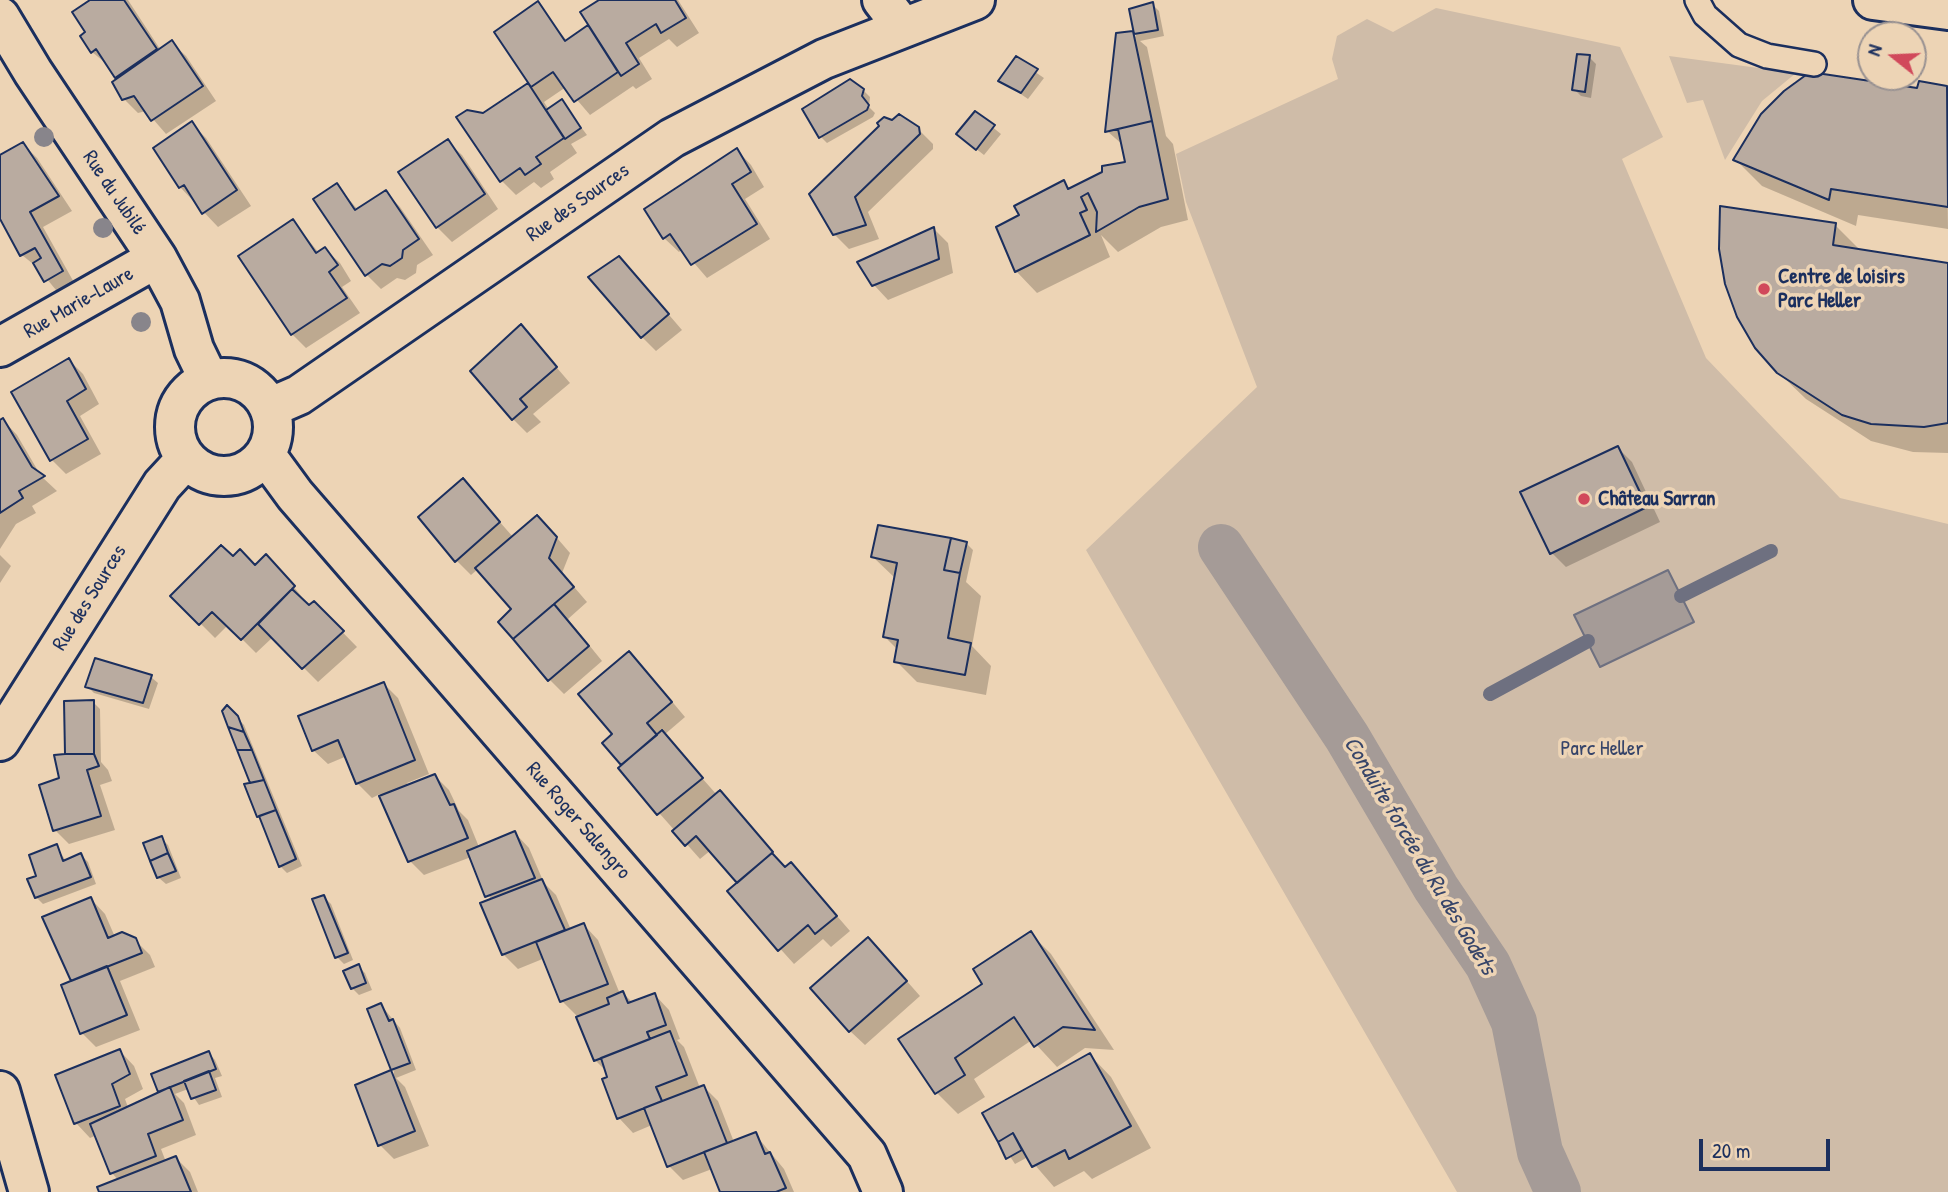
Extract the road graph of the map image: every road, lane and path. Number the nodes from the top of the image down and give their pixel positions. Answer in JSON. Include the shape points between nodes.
{"nodes":[{"id":1,"x":975,"y":0,"type":"edge"},
{"id":2,"x":1697,"y":0,"type":"edge"},
{"id":3,"x":1873,"y":0,"type":"edge"},
{"id":4,"x":1948,"y":10,"type":"edge"},
{"id":5,"x":892,"y":13,"type":"edge"},
{"id":6,"x":0,"y":17,"type":"edge"},
{"id":7,"x":1814,"y":64,"type":"dead end"},
{"id":8,"x":157,"y":258,"type":"junction"},
{"id":9,"x":0,"y":348,"type":"edge"},
{"id":10,"x":209,"y":380,"type":"junction"},
{"id":11,"x":269,"y":408,"type":"junction"},
{"id":12,"x":265,"y":454,"type":"junction"},
{"id":13,"x":186,"y":459,"type":"junction"},
{"id":14,"x":0,"y":741,"type":"edge"},
{"id":15,"x":0,"y":1091,"type":"edge"},
{"id":16,"x":29,"y":1192,"type":"edge"},
{"id":17,"x":883,"y":1192,"type":"edge"}],
"edges":[{"from":1,"to":5,"type":"street","name":"Rue des Sources"},
{"from":2,"to":7,"type":"lane","via":[[1705,15],[1739,45],[1767,56]]},
{"from":3,"to":4,"type":"street"},
{"from":5,"to":11,"type":"street","name":"Rue des Sources","via":[[824,59],[672,138],[299,395]]},
{"from":6,"to":8,"type":"street","name":"Rue du Jubilé"},
{"from":8,"to":9,"type":"street","name":"Rue Marie-Laure"},
{"from":8,"to":10,"type":"street","name":"Rue du Jubilé","via":[[180,301]]},
{"from":10,"to":11,"type":"street","via":[[223,378],[251,386]]},
{"from":10,"to":13,"type":"street","via":[[186,395],[174,420],[178,447]]},
{"from":11,"to":12,"type":"street","via":[[273,432]]},
{"from":12,"to":13,"type":"street","via":[[255,466],[227,477],[204,472]]},
{"from":12,"to":17,"type":"street","name":"Rue Roger Salengro","via":[[313,516],[867,1155]]},
{"from":13,"to":14,"type":"street","name":"Rue des Sources","via":[[162,485]]},
{"from":15,"to":16,"type":"street"}]}
